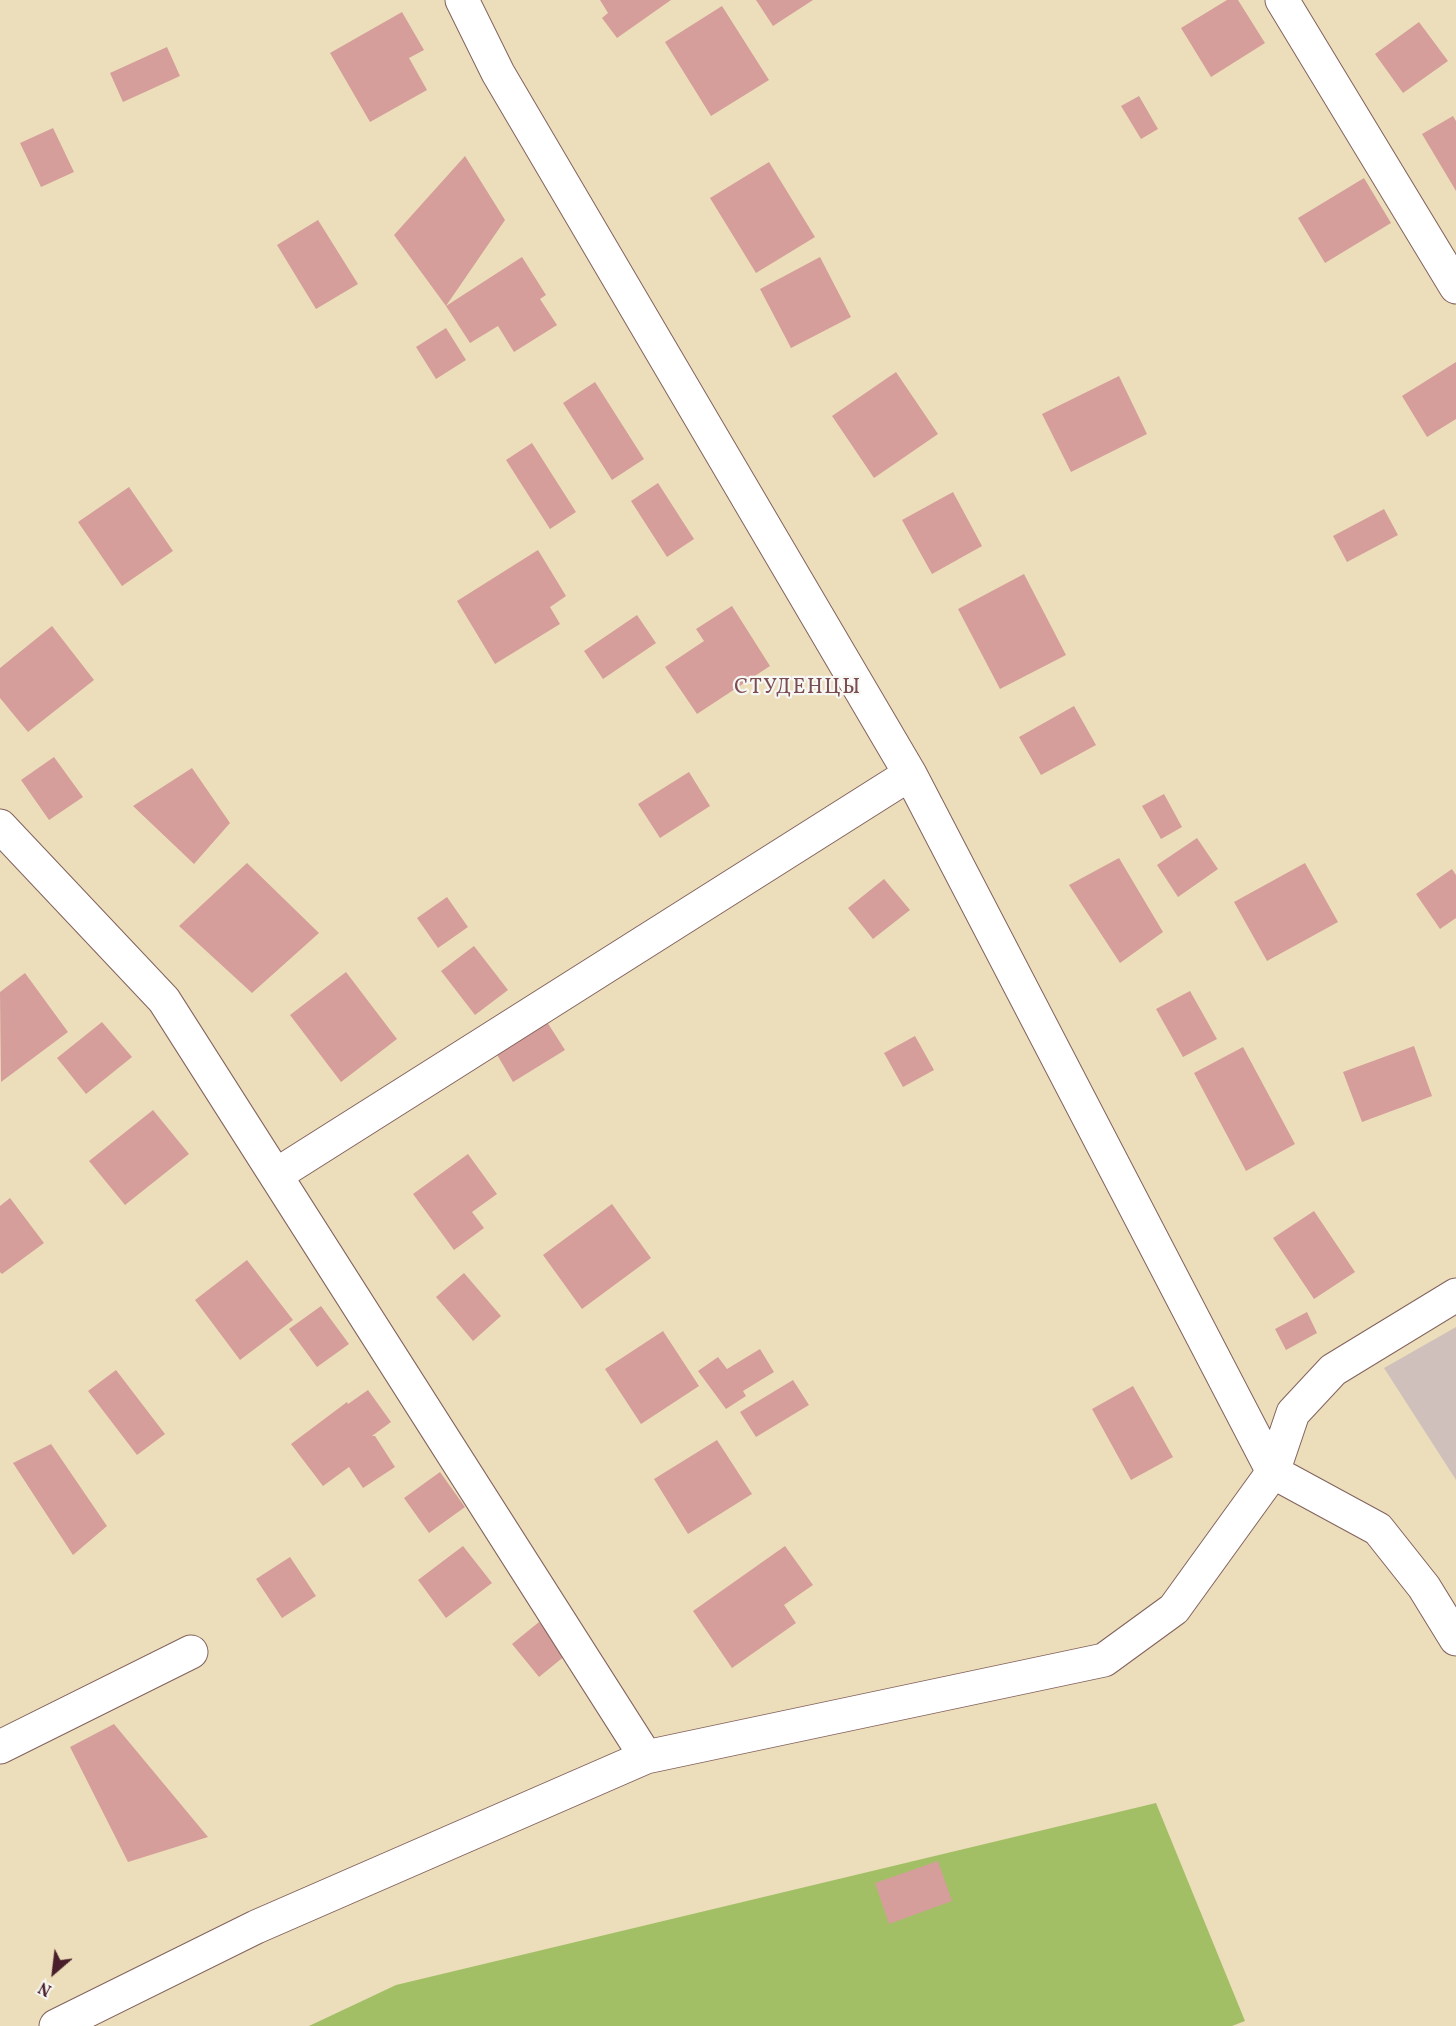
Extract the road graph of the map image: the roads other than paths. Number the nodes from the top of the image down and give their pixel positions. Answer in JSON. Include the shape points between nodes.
{"nodes":[{"id":1,"x":462,"y":0,"type":"edge"},
{"id":2,"x":1282,"y":0,"type":"edge"},
{"id":3,"x":1456,"y":287,"type":"edge"},
{"id":4,"x":910,"y":774,"type":"junction"},
{"id":5,"x":0,"y":826,"type":"edge"},
{"id":6,"x":276,"y":1175,"type":"junction"},
{"id":7,"x":1456,"y":1295,"type":"edge"},
{"id":8,"x":1273,"y":1472,"type":"junction"},
{"id":9,"x":1456,"y":1639,"type":"edge"},
{"id":10,"x":191,"y":1652,"type":"dead end"},
{"id":11,"x":0,"y":1747,"type":"edge"},
{"id":12,"x":646,"y":1757,"type":"junction"},
{"id":13,"x":56,"y":2026,"type":"edge"}],
"edges":[{"from":1,"to":4,"type":"street","via":[[498,73]]},
{"from":2,"to":3,"type":"street"},
{"from":4,"to":6,"type":"street"},
{"from":4,"to":8,"type":"street"},
{"from":5,"to":6,"type":"street","via":[[164,1000]]},
{"from":6,"to":12,"type":"street"},
{"from":7,"to":8,"type":"street","via":[[1333,1370],[1293,1413]]},
{"from":8,"to":9,"type":"street","via":[[1378,1529],[1424,1587]]},
{"from":8,"to":12,"type":"street","via":[[1174,1609],[1104,1660]]},
{"from":10,"to":11,"type":"street"},
{"from":12,"to":13,"type":"street","via":[[256,1928]]}]}
